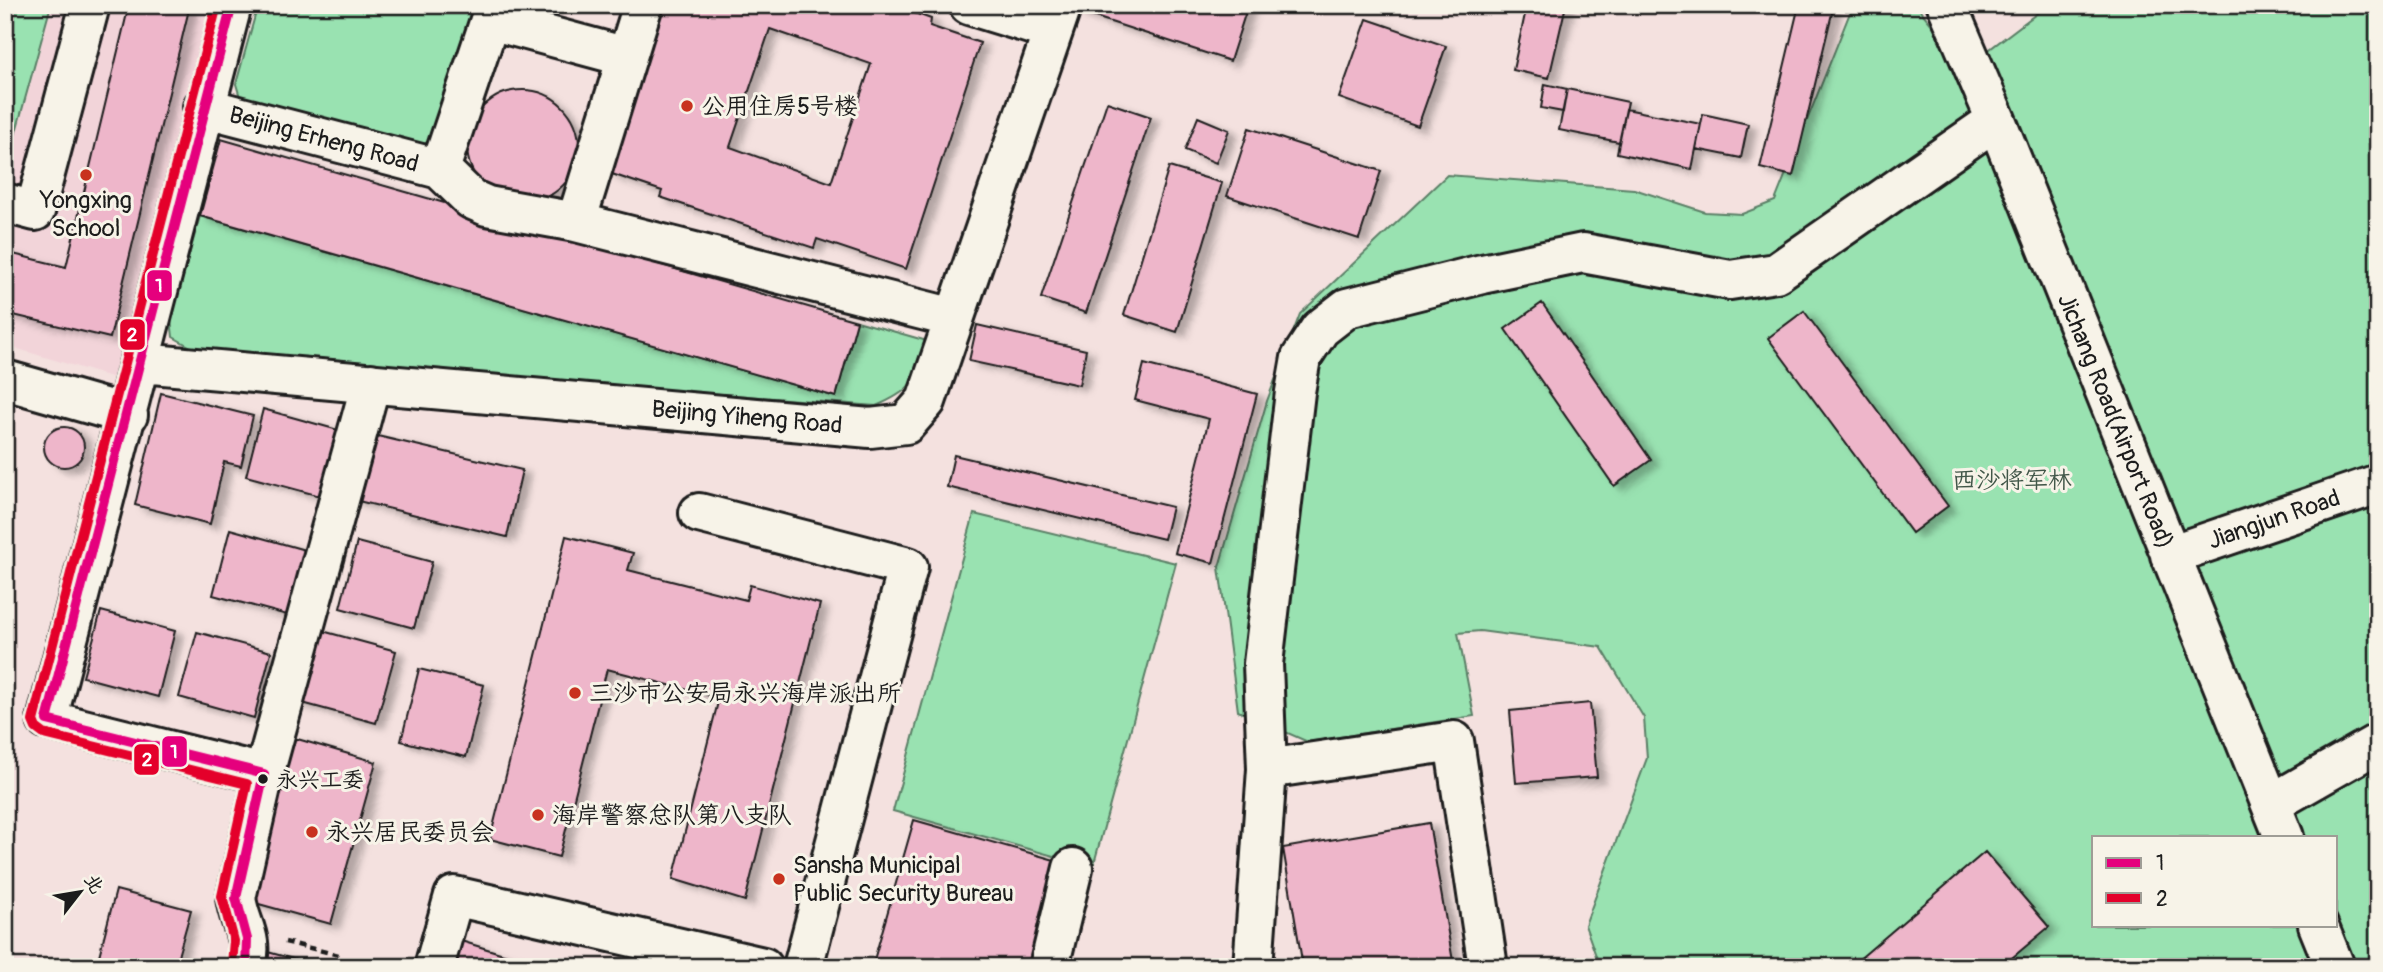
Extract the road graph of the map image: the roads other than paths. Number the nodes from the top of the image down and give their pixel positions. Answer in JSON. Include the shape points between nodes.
{"nodes":[{"id":1,"x":90,"y":5,"type":"edge"},
{"id":2,"x":232,"y":5,"type":"edge"},
{"id":3,"x":643,"y":5,"type":"edge"},
{"id":4,"x":969,"y":5,"type":"edge"},
{"id":5,"x":1947,"y":5,"type":"edge"},
{"id":6,"x":493,"y":13,"type":"edge"},
{"id":7,"x":1057,"y":18,"type":"edge"},
{"id":8,"x":627,"y":57,"type":"junction"},
{"id":9,"x":204,"y":107,"type":"junction"},
{"id":10,"x":1996,"y":120,"type":"junction"},
{"id":11,"x":440,"y":169,"type":"junction"},
{"id":12,"x":5,"y":203,"type":"edge"},
{"id":13,"x":576,"y":222,"type":"junction"},
{"id":14,"x":954,"y":318,"type":"junction"},
{"id":15,"x":141,"y":363,"type":"junction"},
{"id":16,"x":5,"y":380,"type":"edge"},
{"id":17,"x":371,"y":383,"type":"junction"},
{"id":18,"x":128,"y":415,"type":"junction"},
{"id":19,"x":2378,"y":484,"type":"edge"},
{"id":20,"x":699,"y":513,"type":"dead end"},
{"id":21,"x":2170,"y":555,"type":"junction"},
{"id":22,"x":2378,"y":743,"type":"edge"},
{"id":23,"x":1267,"y":769,"type":"junction"},
{"id":24,"x":264,"y":774,"type":"junction"},
{"id":25,"x":2277,"y":821,"type":"edge"},
{"id":26,"x":1073,"y":868,"type":"dead end"},
{"id":27,"x":2318,"y":926,"type":"edge"},
{"id":28,"x":247,"y":950,"type":"edge"},
{"id":29,"x":434,"y":967,"type":"edge"},
{"id":30,"x":763,"y":967,"type":"edge"},
{"id":31,"x":803,"y":967,"type":"edge"},
{"id":32,"x":1049,"y":967,"type":"edge"},
{"id":33,"x":1253,"y":967,"type":"edge"},
{"id":34,"x":1488,"y":967,"type":"edge"},
{"id":35,"x":2335,"y":967,"type":"edge"}],
"edges":[{"from":1,"to":12,"type":"street","via":[[35,211]]},
{"from":2,"to":9,"type":"street"},
{"from":3,"to":8,"type":"street"},
{"from":4,"to":7,"type":"street"},
{"from":5,"to":10,"type":"street","name":"Jichang Road(Airport Road)"},
{"from":6,"to":8,"type":"street"},
{"from":6,"to":11,"type":"street","name":"Beijing Erheng Road"},
{"from":7,"to":14,"type":"street","name":"Beijing Yiheng Road"},
{"from":8,"to":13,"type":"street"},
{"from":9,"to":11,"type":"street","name":"Beijing Erheng Road"},
{"from":9,"to":15,"type":"street"},
{"from":10,"to":21,"type":"street","name":"Jichang Road(Airport Road)"},
{"from":10,"to":23,"type":"street","via":[[1776,273],[1730,280],[1583,253],[1347,309],[1320,329],[1301,358],[1295,392],[1263,664]]},
{"from":11,"to":13,"type":"street","via":[[471,199],[487,206]]},
{"from":13,"to":14,"type":"street"},
{"from":14,"to":17,"type":"street","name":"Beijing Yiheng Road","via":[[926,401],[906,424],[870,428]]},
{"from":15,"to":17,"type":"street","name":"Beijing Yiheng Road"},
{"from":15,"to":18,"type":"street"},
{"from":16,"to":18,"type":"street"},
{"from":17,"to":24,"type":"street"},
{"from":18,"to":24,"type":"street","via":[[47,720]]},
{"from":19,"to":21,"type":"street","name":"Jiangjun Road"},
{"from":20,"to":31,"type":"street","via":[[908,567]]},
{"from":21,"to":25,"type":"street","name":"Jichang Road(Airport Road)"},
{"from":22,"to":25,"type":"street"},
{"from":23,"to":33,"type":"street"},
{"from":23,"to":34,"type":"street","via":[[1454,741]]},
{"from":24,"to":28,"type":"street","via":[[236,898]]},
{"from":26,"to":32,"type":"street"},
{"from":27,"to":35,"type":"street"},
{"from":29,"to":30,"type":"street","via":[[454,896]]}]}
